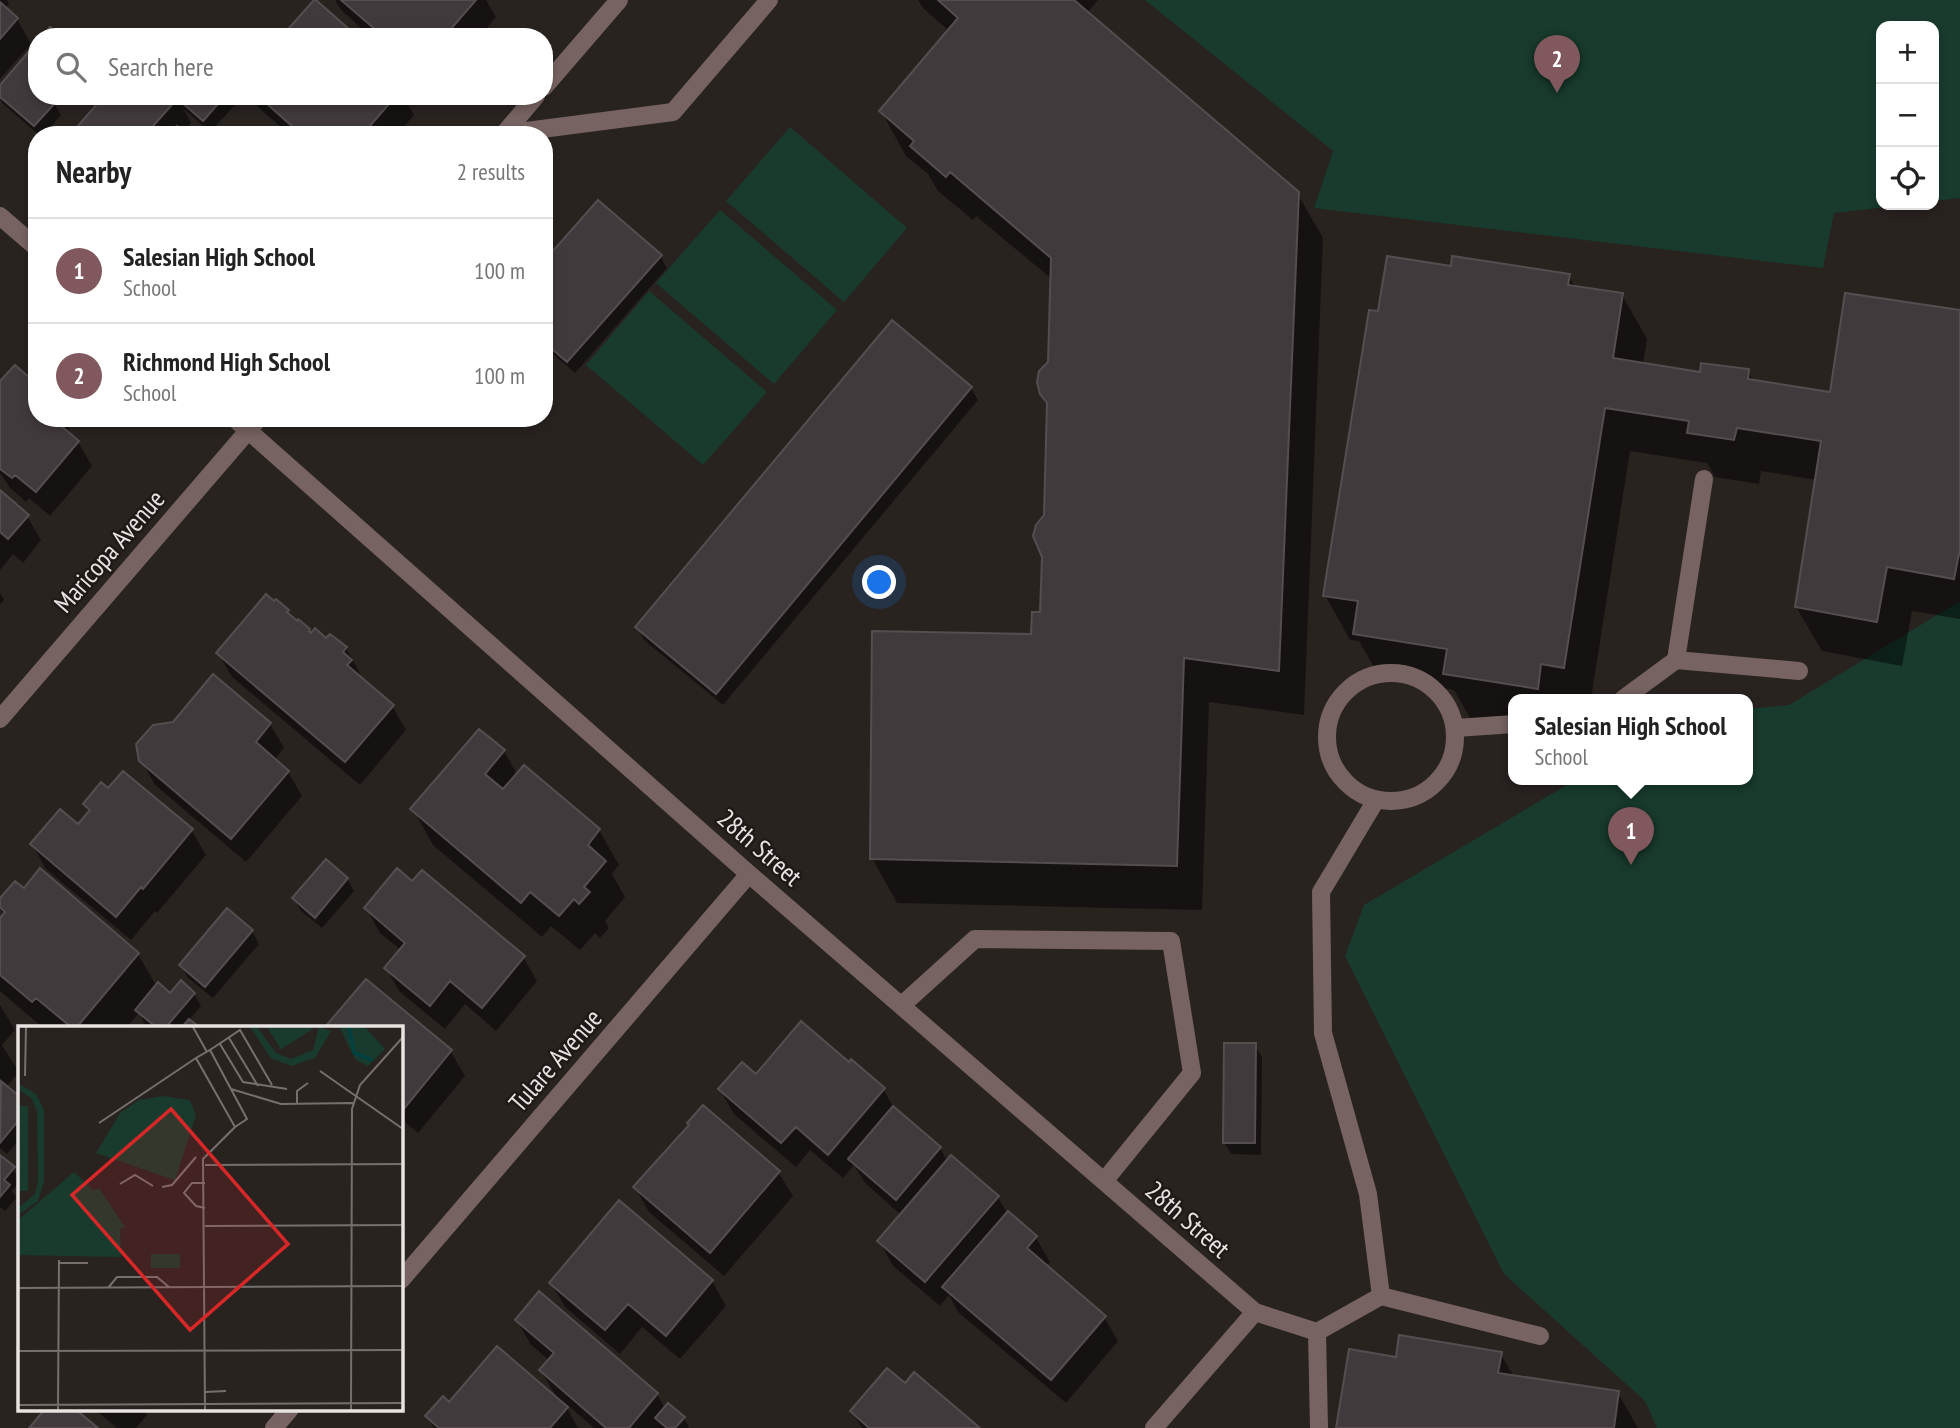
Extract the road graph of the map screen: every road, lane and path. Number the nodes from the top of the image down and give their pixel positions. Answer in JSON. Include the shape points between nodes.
{"nodes":[{"id":1,"x":619,"y":0,"type":"edge"},
{"id":2,"x":769,"y":0,"type":"edge"},
{"id":3,"x":553,"y":77,"type":"edge"},
{"id":4,"x":528,"y":105,"type":"edge"},
{"id":5,"x":510,"y":126,"type":"edge"},
{"id":6,"x":553,"y":128,"type":"edge"},
{"id":7,"x":0,"y":216,"type":"edge"},
{"id":8,"x":28,"y":240,"type":"edge"},
{"id":9,"x":250,"y":427,"type":"edge"},
{"id":10,"x":256,"y":427,"type":"edge"},
{"id":11,"x":1704,"y":480,"type":"dead end"},
{"id":12,"x":1676,"y":660,"type":"junction"},
{"id":13,"x":1799,"y":671,"type":"dead end"},
{"id":14,"x":1630,"y":694,"type":"edge"},
{"id":15,"x":0,"y":719,"type":"edge"},
{"id":16,"x":1508,"y":724,"type":"edge"},
{"id":17,"x":1456,"y":728,"type":"junction"},
{"id":18,"x":1376,"y":800,"type":"junction"},
{"id":19,"x":750,"y":874,"type":"junction"},
{"id":20,"x":902,"y":1005,"type":"junction"},
{"id":21,"x":1105,"y":1180,"type":"junction"},
{"id":22,"x":402,"y":1279,"type":"edge"},
{"id":23,"x":1381,"y":1296,"type":"junction"},
{"id":24,"x":1255,"y":1312,"type":"junction"},
{"id":25,"x":1317,"y":1332,"type":"junction"},
{"id":26,"x":1540,"y":1336,"type":"dead end"},
{"id":27,"x":289,"y":1410,"type":"edge"},
{"id":28,"x":274,"y":1428,"type":"edge"},
{"id":29,"x":1154,"y":1428,"type":"edge"},
{"id":30,"x":1319,"y":1428,"type":"edge"}],
"edges":[{"from":1,"to":3,"type":"street"},
{"from":2,"to":6,"type":"street","via":[[673,112]]},
{"from":4,"to":5,"type":"street"},
{"from":7,"to":8,"type":"street"},
{"from":9,"to":15,"type":"street","name":"Maricopa Avenue"},
{"from":10,"to":19,"type":"street","name":"28th Street"},
{"from":11,"to":12,"type":"street"},
{"from":12,"to":13,"type":"street"},
{"from":12,"to":14,"type":"street"},
{"from":16,"to":17,"type":"street"},
{"from":17,"to":18,"type":"street","via":[[1454,752],[1443,775],[1424,792],[1401,801]]},
{"from":17,"to":18,"type":"street","via":[[1447,704],[1430,685],[1407,674],[1382,673],[1358,681],[1339,698],[1328,721],[1327,746],[1336,770],[1352,789]]},
{"from":18,"to":23,"type":"street","via":[[1321,892],[1323,1033],[1368,1194]]},
{"from":19,"to":20,"type":"street","name":"28th Street"},
{"from":19,"to":22,"type":"street","name":"Tulare Avenue"},
{"from":20,"to":21,"type":"street","name":"28th Street"},
{"from":20,"to":21,"type":"street","via":[[975,939],[1171,941],[1192,1073]]},
{"from":21,"to":24,"type":"street","name":"28th Street"},
{"from":23,"to":25,"type":"street"},
{"from":23,"to":26,"type":"street"},
{"from":24,"to":25,"type":"street"},
{"from":24,"to":29,"type":"street"},
{"from":25,"to":30,"type":"street"},
{"from":27,"to":28,"type":"street"}]}
